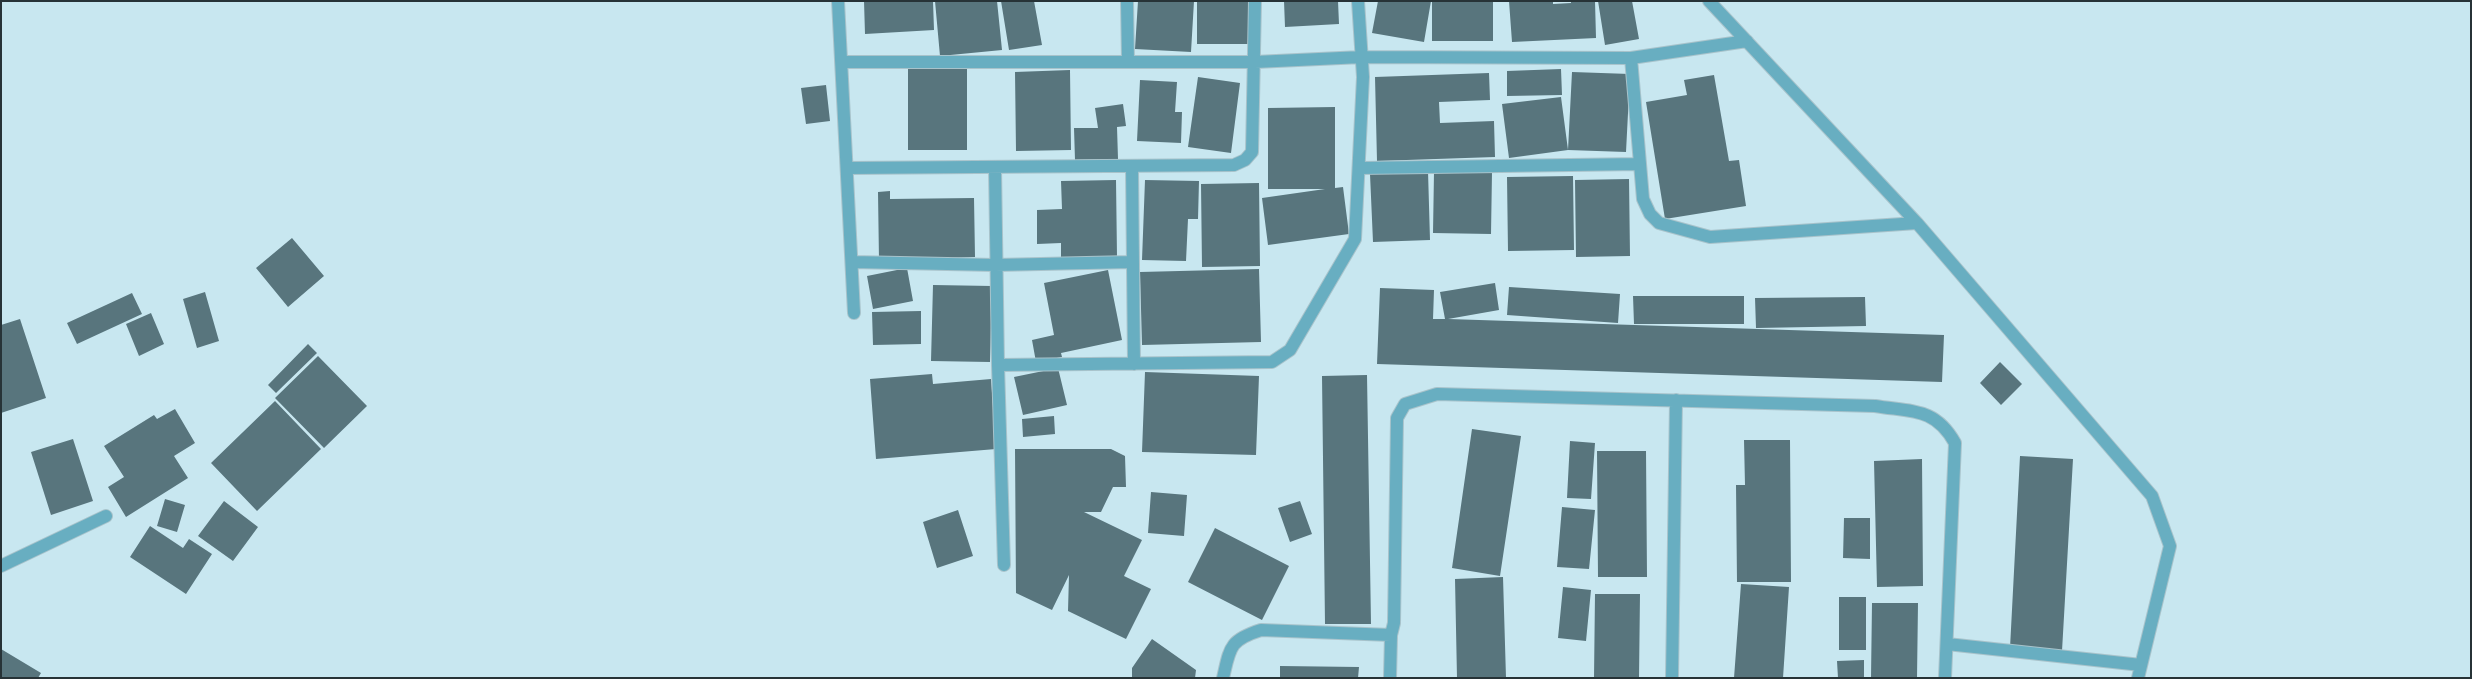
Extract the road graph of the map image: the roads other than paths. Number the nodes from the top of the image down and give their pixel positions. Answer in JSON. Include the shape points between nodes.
{"nodes":[{"id":1,"x":838,"y":1,"type":"edge"},
{"id":2,"x":1127,"y":1,"type":"edge"},
{"id":3,"x":1255,"y":1,"type":"edge"},
{"id":4,"x":1358,"y":1,"type":"edge"},
{"id":5,"x":1709,"y":1,"type":"edge"},
{"id":6,"x":1747,"y":41,"type":"junction"},
{"id":7,"x":1362,"y":57,"type":"junction"},
{"id":8,"x":1631,"y":58,"type":"junction"},
{"id":9,"x":842,"y":62,"type":"junction"},
{"id":10,"x":1128,"y":62,"type":"junction"},
{"id":11,"x":1255,"y":62,"type":"junction"},
{"id":12,"x":1640,"y":164,"type":"junction"},
{"id":13,"x":1132,"y":166,"type":"junction"},
{"id":14,"x":995,"y":167,"type":"junction"},
{"id":15,"x":847,"y":168,"type":"junction"},
{"id":16,"x":1360,"y":168,"type":"junction"},
{"id":17,"x":1917,"y":223,"type":"junction"},
{"id":18,"x":852,"y":262,"type":"junction"},
{"id":19,"x":1132,"y":262,"type":"junction"},
{"id":20,"x":995,"y":265,"type":"junction"},
{"id":21,"x":854,"y":313,"type":"dead end"},
{"id":22,"x":1134,"y":364,"type":"junction"},
{"id":23,"x":998,"y":365,"type":"junction"},
{"id":24,"x":1676,"y":400,"type":"junction"},
{"id":25,"x":106,"y":516,"type":"dead end"},
{"id":26,"x":1004,"y":565,"type":"dead end"},
{"id":27,"x":1,"y":566,"type":"edge"},
{"id":28,"x":1391,"y":635,"type":"junction"},
{"id":29,"x":1947,"y":644,"type":"junction"},
{"id":30,"x":2141,"y":664,"type":"junction"},
{"id":31,"x":1224,"y":678,"type":"edge"},
{"id":32,"x":1390,"y":678,"type":"edge"},
{"id":33,"x":1672,"y":678,"type":"edge"},
{"id":34,"x":1945,"y":678,"type":"edge"},
{"id":35,"x":2138,"y":678,"type":"edge"}],
"edges":[{"from":1,"to":9,"type":"street"},
{"from":2,"to":10,"type":"street"},
{"from":3,"to":11,"type":"street"},
{"from":4,"to":7,"type":"street"},
{"from":5,"to":6,"type":"street"},
{"from":6,"to":8,"type":"street"},
{"from":6,"to":17,"type":"street"},
{"from":7,"to":8,"type":"street"},
{"from":7,"to":11,"type":"street"},
{"from":7,"to":16,"type":"street"},
{"from":8,"to":12,"type":"street"},
{"from":9,"to":10,"type":"street"},
{"from":9,"to":15,"type":"street"},
{"from":10,"to":11,"type":"street"},
{"from":11,"to":13,"type":"street","via":[[1252,152],[1245,160],[1234,165]]},
{"from":12,"to":16,"type":"street"},
{"from":12,"to":17,"type":"street","via":[[1643,199],[1650,214],[1659,223],[1710,237]]},
{"from":13,"to":14,"type":"street"},
{"from":13,"to":19,"type":"street"},
{"from":14,"to":15,"type":"street"},
{"from":14,"to":20,"type":"street"},
{"from":15,"to":18,"type":"street"},
{"from":16,"to":22,"type":"street","via":[[1355,239],[1290,350],[1272,362]]},
{"from":17,"to":30,"type":"street","via":[[2152,496],[2170,546],[2159,601]]},
{"from":18,"to":20,"type":"street"},
{"from":18,"to":21,"type":"street"},
{"from":19,"to":20,"type":"street"},
{"from":19,"to":22,"type":"street"},
{"from":20,"to":23,"type":"street"},
{"from":22,"to":23,"type":"street"},
{"from":23,"to":26,"type":"street"},
{"from":24,"to":28,"type":"street","via":[[1436,394],[1405,404],[1398,418],[1394,623]]},
{"from":24,"to":29,"type":"street","via":[[1875,406],[1930,415],[1947,429],[1955,443]]},
{"from":24,"to":33,"type":"street"},
{"from":25,"to":27,"type":"street"},
{"from":28,"to":31,"type":"street","via":[[1261,630],[1244,635],[1230,648]]},
{"from":28,"to":32,"type":"street"},
{"from":29,"to":30,"type":"street"},
{"from":29,"to":34,"type":"street"},
{"from":30,"to":35,"type":"street"}]}
